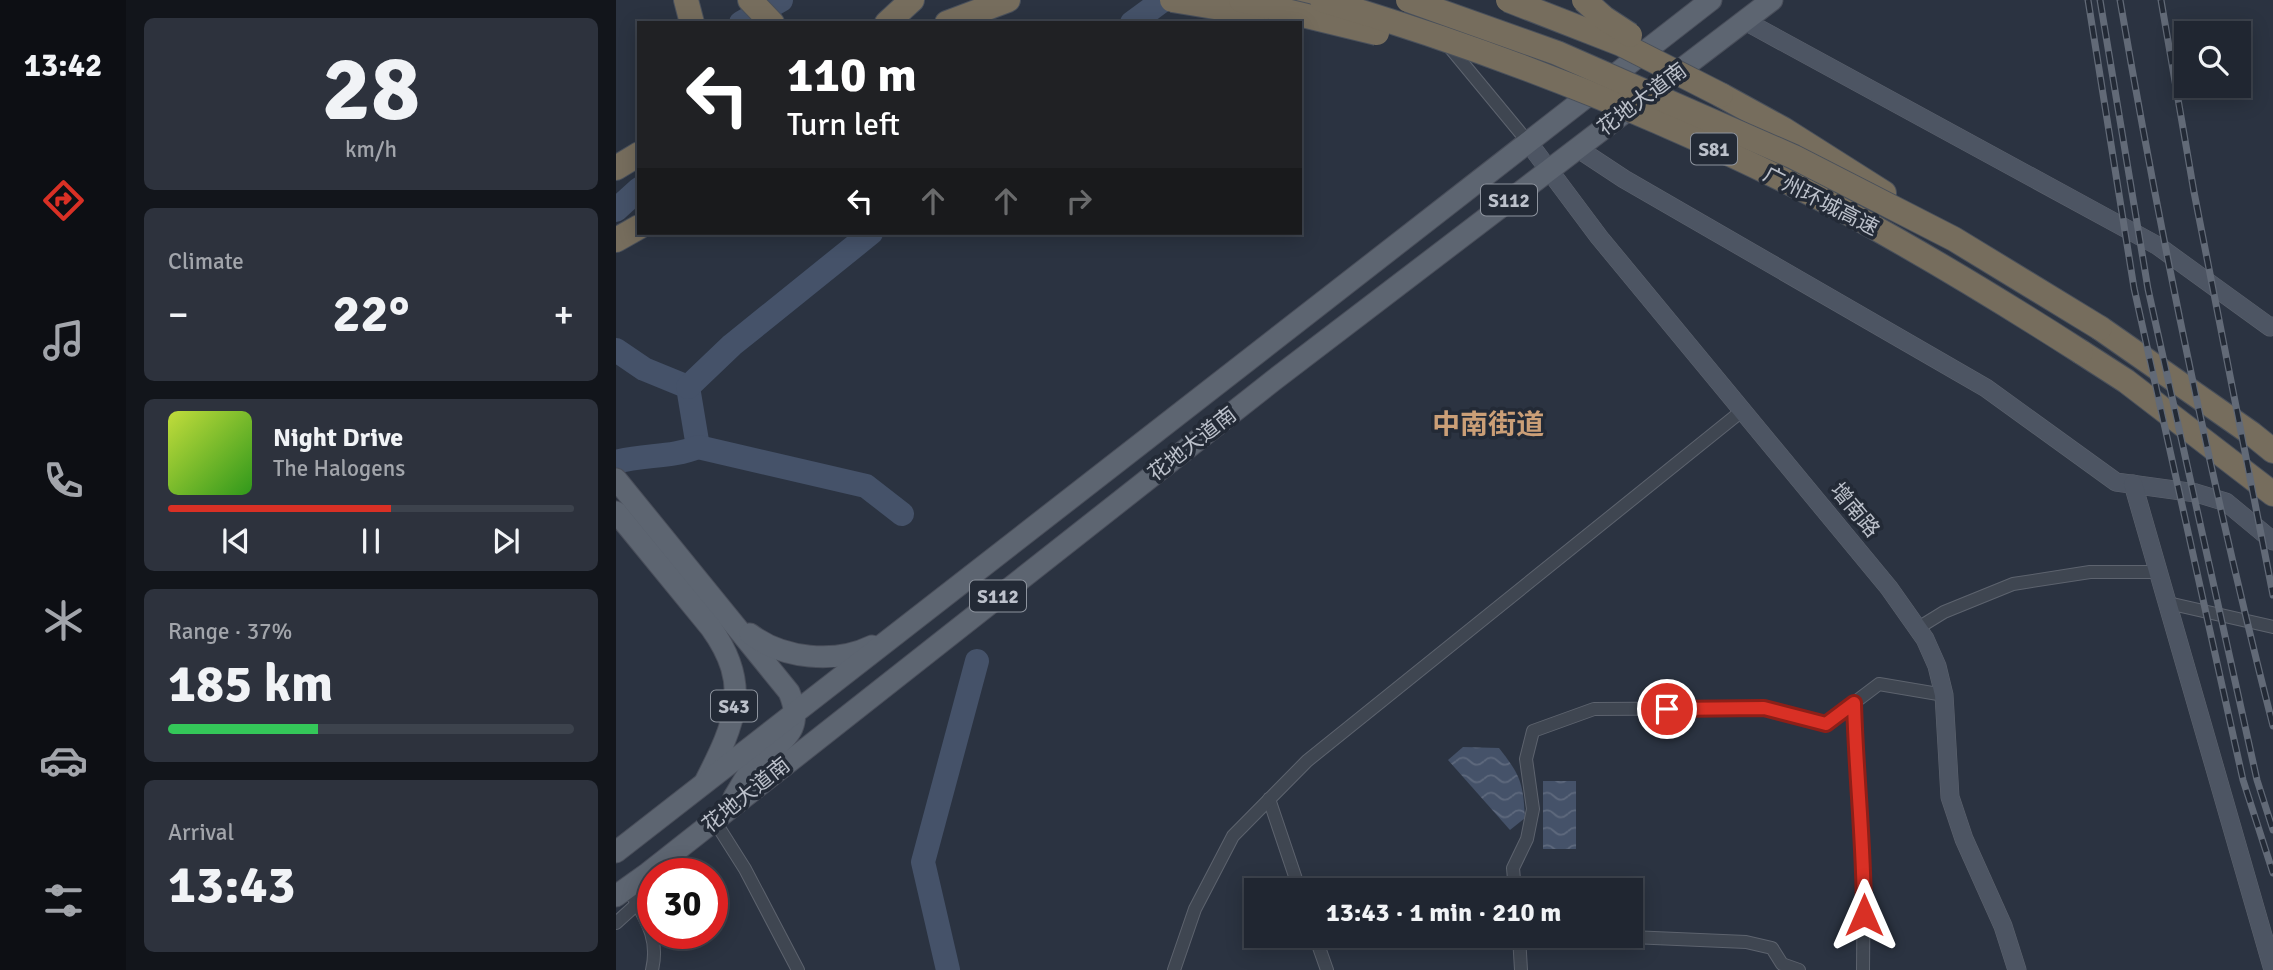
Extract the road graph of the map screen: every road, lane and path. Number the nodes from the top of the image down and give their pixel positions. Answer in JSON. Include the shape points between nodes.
{"nodes":[{"id":1,"x":686,"y":0,"type":"edge"},
{"id":2,"x":750,"y":0,"type":"edge"},
{"id":3,"x":912,"y":0,"type":"edge"},
{"id":4,"x":1008,"y":0,"type":"edge"},
{"id":5,"x":1172,"y":0,"type":"edge"},
{"id":6,"x":1241,"y":0,"type":"edge"},
{"id":7,"x":1273,"y":0,"type":"edge"},
{"id":8,"x":1304,"y":0,"type":"edge"},
{"id":9,"x":1322,"y":0,"type":"edge"},
{"id":10,"x":1410,"y":0,"type":"edge"},
{"id":11,"x":1508,"y":0,"type":"edge"},
{"id":12,"x":1584,"y":0,"type":"edge"},
{"id":13,"x":1712,"y":0,"type":"edge"},
{"id":14,"x":1772,"y":0,"type":"edge"},
{"id":15,"x":691,"y":21,"type":"edge"},
{"id":16,"x":770,"y":21,"type":"edge"},
{"id":17,"x":889,"y":21,"type":"edge"},
{"id":18,"x":952,"y":21,"type":"edge"},
{"id":19,"x":1247,"y":21,"type":"edge"},
{"id":20,"x":1278,"y":21,"type":"edge"},
{"id":21,"x":1745,"y":21,"type":"junction"},
{"id":22,"x":1386,"y":36,"type":"junction"},
{"id":23,"x":1721,"y":95,"type":"junction"},
{"id":24,"x":1528,"y":142,"type":"junction"},
{"id":25,"x":1711,"y":147,"type":"junction"},
{"id":26,"x":1577,"y":148,"type":"junction"},
{"id":27,"x":1548,"y":171,"type":"junction"},
{"id":28,"x":637,"y":228,"type":"edge"},
{"id":29,"x":616,"y":240,"type":"edge"},
{"id":30,"x":1985,"y":257,"type":"junction"},
{"id":31,"x":2272,"y":329,"type":"edge"},
{"id":32,"x":1743,"y":410,"type":"junction"},
{"id":33,"x":2273,"y":451,"type":"edge"},
{"id":34,"x":619,"y":483,"type":"edge"},
{"id":35,"x":2133,"y":484,"type":"junction"},
{"id":36,"x":2273,"y":494,"type":"edge"},
{"id":37,"x":616,"y":512,"type":"edge"},
{"id":38,"x":2273,"y":541,"type":"edge"},
{"id":39,"x":2158,"y":572,"type":"junction"},
{"id":40,"x":2168,"y":603,"type":"junction"},
{"id":41,"x":729,"y":616,"type":"junction"},
{"id":42,"x":2273,"y":626,"type":"edge"},
{"id":43,"x":1917,"y":628,"type":"junction"},
{"id":44,"x":896,"y":635,"type":"junction"},
{"id":45,"x":1944,"y":695,"type":"junction"},
{"id":46,"x":1854,"y":703,"type":"junction"},
{"id":47,"x":795,"y":713,"type":"junction"},
{"id":48,"x":703,"y":785,"type":"junction"},
{"id":49,"x":1269,"y":799,"type":"junction"},
{"id":50,"x":718,"y":817,"type":"junction"},
{"id":51,"x":616,"y":852,"type":"edge"},
{"id":52,"x":1296,"y":878,"type":"edge"},
{"id":53,"x":1514,"y":878,"type":"edge"},
{"id":54,"x":627,"y":896,"type":"edge"},
{"id":55,"x":616,"y":923,"type":"edge"},
{"id":56,"x":1643,"y":938,"type":"edge"},
{"id":57,"x":1319,"y":948,"type":"edge"},
{"id":58,"x":1520,"y":948,"type":"edge"},
{"id":59,"x":652,"y":969,"type":"edge"},
{"id":60,"x":798,"y":970,"type":"edge"},
{"id":61,"x":1174,"y":970,"type":"edge"},
{"id":62,"x":1327,"y":970,"type":"edge"},
{"id":63,"x":1521,"y":970,"type":"edge"},
{"id":64,"x":1799,"y":970,"type":"edge"},
{"id":65,"x":1864,"y":970,"type":"edge"},
{"id":66,"x":2017,"y":970,"type":"edge"},
{"id":67,"x":2273,"y":970,"type":"edge"}],
"edges":[{"from":1,"to":15,"type":"highway"},
{"from":2,"to":16,"type":"highway"},
{"from":3,"to":17,"type":"highway"},
{"from":4,"to":18,"type":"highway"},
{"from":5,"to":22,"type":"highway","bridge":true},
{"from":6,"to":22,"type":"highway","bridge":true},
{"from":7,"to":19,"type":"highway"},
{"from":8,"to":20,"type":"highway"},
{"from":9,"to":25,"type":"highway","name":"广州环城高速","number":"S81","bridge":true,"via":[[1520,66]]},
{"from":10,"to":24,"type":"street"},
{"from":10,"to":30,"type":"highway","name":"广州环城高速","number":"S81","bridge":true,"via":[[1557,53],[1680,105],[1853,186]]},
{"from":11,"to":23,"type":"highway","bridge":true,"via":[[1621,44]]},
{"from":12,"to":23,"type":"highway","bridge":true,"via":[[1611,23]]},
{"from":13,"to":24,"type":"main road","name":"花地大道南","number":"S112"},
{"from":14,"to":21,"type":"main road","name":"花地大道南","number":"S112"},
{"from":21,"to":26,"type":"main road","name":"花地大道南","number":"S112"},
{"from":21,"to":31,"type":"street","via":[[2158,246]]},
{"from":22,"to":25,"type":"highway","bridge":true,"via":[[1610,107]]},
{"from":23,"to":30,"type":"highway","bridge":true},
{"from":24,"to":27,"type":"street","name":"增南路"},
{"from":24,"to":44,"type":"main road","name":"花地大道南","number":"S112"},
{"from":25,"to":36,"type":"highway","name":"广州环城高速","number":"S81","bridge":true,"via":[[1815,196],[1946,268],[2126,381]]},
{"from":26,"to":27,"type":"main road","name":"花地大道南","number":"S112"},
{"from":26,"to":35,"type":"street","via":[[1986,388],[2116,482]]},
{"from":27,"to":32,"type":"street","name":"增南路"},
{"from":27,"to":50,"type":"main road","name":"花地大道南","number":"S112"},
{"from":28,"to":29,"type":"highway"},
{"from":30,"to":33,"type":"highway","name":"广州环城高速","number":"S81","bridge":true,"via":[[2100,328]]},
{"from":32,"to":43,"type":"street","name":"增南路"},
{"from":32,"to":49,"type":"street","via":[[1307,761]]},
{"from":34,"to":41,"type":"main road","number":"S43"},
{"from":35,"to":38,"type":"street","via":[[2226,502]]},
{"from":35,"to":39,"type":"street"},
{"from":37,"to":48,"type":"main road","number":"S43","via":[[711,628],[734,670],[737,694],[728,732]]},
{"from":39,"to":40,"type":"street"},
{"from":39,"to":43,"type":"street","via":[[2090,572],[2013,584]]},
{"from":40,"to":42,"type":"street"},
{"from":40,"to":67,"type":"street"},
{"from":41,"to":44,"type":"main road","via":[[764,645],[825,657],[865,649]]},
{"from":41,"to":47,"type":"main road","number":"S43","via":[[789,692]]},
{"from":43,"to":45,"type":"street","name":"增南路","via":[[1937,666]]},
{"from":44,"to":47,"type":"main road","name":"花地大道南","number":"S112"},
{"from":45,"to":46,"type":"street","via":[[1878,684]]},
{"from":45,"to":66,"type":"street","name":"增南路","via":[[1950,797]]},
{"from":46,"to":53,"type":"street","via":[[1826,724],[1764,708],[1594,709],[1533,731],[1526,759],[1533,809],[1527,839],[1513,868]]},
{"from":46,"to":65,"type":"street","via":[[1864,859]]},
{"from":47,"to":48,"type":"main road","name":"花地大道南"},
{"from":47,"to":50,"type":"main road","via":[[784,742],[753,768]]},
{"from":48,"to":50,"type":"main road","via":[[726,793]]},
{"from":48,"to":51,"type":"main road","name":"花地大道南"},
{"from":49,"to":52,"type":"street"},
{"from":49,"to":61,"type":"street","via":[[1233,836],[1195,909]]},
{"from":50,"to":54,"type":"main road","name":"花地大道南","number":"S112"},
{"from":50,"to":60,"type":"street"},
{"from":54,"to":55,"type":"street"},
{"from":54,"to":59,"type":"street","via":[[654,939]]},
{"from":56,"to":64,"type":"street","via":[[1746,942],[1772,948],[1782,964]]},
{"from":57,"to":62,"type":"street"},
{"from":58,"to":63,"type":"street"}]}
